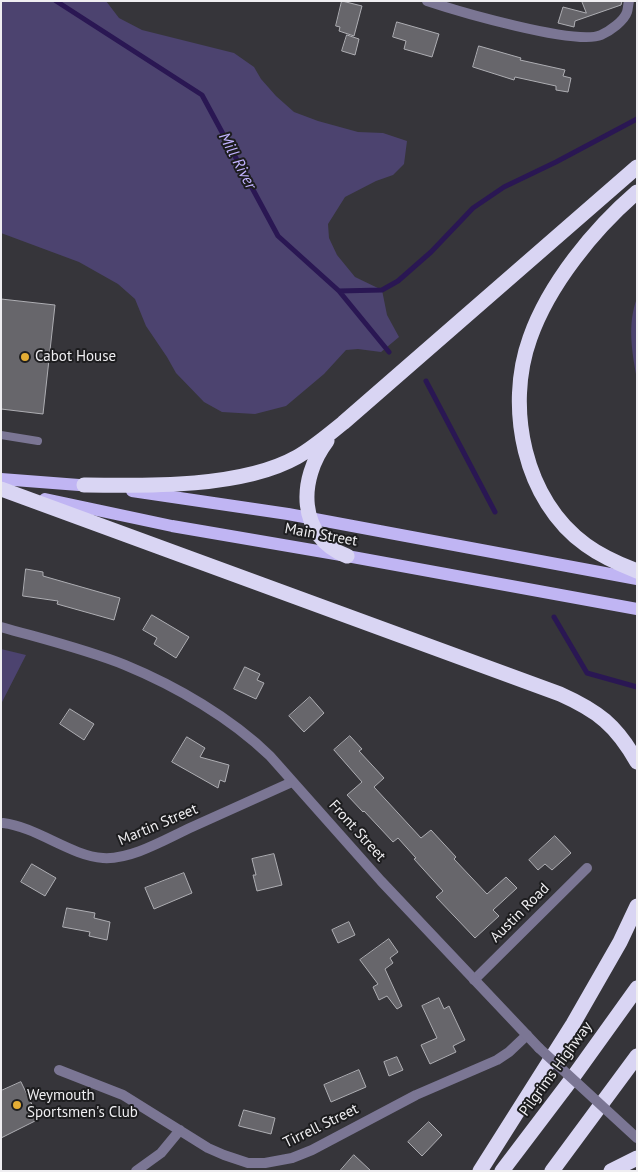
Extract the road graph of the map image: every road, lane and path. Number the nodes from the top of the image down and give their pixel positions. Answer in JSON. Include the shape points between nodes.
{"nodes":[{"id":1,"x":426,"y":1,"type":"edge"},
{"id":2,"x":629,"y":1,"type":"edge"},
{"id":3,"x":637,"y":167,"type":"edge"},
{"id":4,"x":637,"y":192,"type":"edge"},
{"id":5,"x":343,"y":423,"type":"junction"},
{"id":6,"x":1,"y":435,"type":"edge"},
{"id":7,"x":38,"y":440,"type":"dead end"},
{"id":8,"x":1,"y":479,"type":"edge"},
{"id":9,"x":84,"y":485,"type":"junction"},
{"id":10,"x":1,"y":488,"type":"edge"},
{"id":11,"x":309,"y":518,"type":"junction"},
{"id":12,"x":347,"y":556,"type":"junction"},
{"id":13,"x":637,"y":571,"type":"edge"},
{"id":14,"x":637,"y":579,"type":"edge"},
{"id":15,"x":637,"y":609,"type":"edge"},
{"id":16,"x":1,"y":628,"type":"edge"},
{"id":17,"x":637,"y":762,"type":"edge"},
{"id":18,"x":292,"y":782,"type":"junction"},
{"id":19,"x":3,"y":823,"type":"dead end"},
{"id":20,"x":587,"y":868,"type":"dead end"},
{"id":21,"x":637,"y":906,"type":"edge"},
{"id":22,"x":474,"y":980,"type":"junction"},
{"id":23,"x":637,"y":988,"type":"edge"},
{"id":24,"x":527,"y":1034,"type":"junction"},
{"id":25,"x":637,"y":1056,"type":"edge"},
{"id":26,"x":59,"y":1070,"type":"dead end"},
{"id":27,"x":180,"y":1130,"type":"junction"},
{"id":28,"x":637,"y":1138,"type":"edge"},
{"id":29,"x":637,"y":1158,"type":"edge"},
{"id":30,"x":136,"y":1171,"type":"edge"},
{"id":31,"x":480,"y":1171,"type":"edge"},
{"id":32,"x":502,"y":1171,"type":"edge"},
{"id":33,"x":552,"y":1171,"type":"edge"},
{"id":34,"x":611,"y":1171,"type":"edge"}],
"edges":[{"from":1,"to":2,"type":"street","via":[[499,22],[581,38],[600,35],[613,28],[626,14]]},
{"from":3,"to":5,"type":"highway"},
{"from":4,"to":13,"type":"highway","via":[[582,250],[543,310],[524,358],[519,408],[529,460],[551,508],[586,545]]},
{"from":5,"to":9,"type":"highway","via":[[297,458],[258,472],[218,480]]},
{"from":5,"to":11,"type":"highway","via":[[325,443],[314,463],[308,490]]},
{"from":6,"to":7,"type":"lane"},
{"from":8,"to":9,"type":"main road","name":"Main Street"},
{"from":9,"to":11,"type":"main road","name":"Main Street"},
{"from":10,"to":12,"type":"main road","name":"Main Street","via":[[142,520]]},
{"from":10,"to":17,"type":"highway","via":[[553,691],[605,720]]},
{"from":11,"to":12,"type":"highway","via":[[323,542]]},
{"from":11,"to":14,"type":"main road","name":"Main Street"},
{"from":12,"to":15,"type":"main road","name":"Main Street"},
{"from":16,"to":18,"type":"street","name":"Front Street","via":[[102,657],[174,689],[250,737]]},
{"from":18,"to":19,"type":"street","name":"Martin Street","via":[[149,847],[112,858],[90,856],[23,827]]},
{"from":18,"to":22,"type":"street","name":"Front Street"},
{"from":20,"to":22,"type":"street","name":"Austin Road"},
{"from":21,"to":31,"type":"highway","via":[[570,1030]]},
{"from":22,"to":24,"type":"street","name":"Front Street"},
{"from":23,"to":32,"type":"highway","name":"Pilgrims Highway"},
{"from":24,"to":27,"type":"street","name":"Tirrell Street","via":[[503,1056],[292,1158],[248,1163],[208,1148]]},
{"from":24,"to":28,"type":"street","name":"Front Street","bridge":true},
{"from":25,"to":33,"type":"highway"},
{"from":26,"to":27,"type":"street","name":"Tirrell Street","via":[[123,1095]]},
{"from":27,"to":30,"type":"street","via":[[161,1152]]},
{"from":29,"to":34,"type":"highway"}]}
